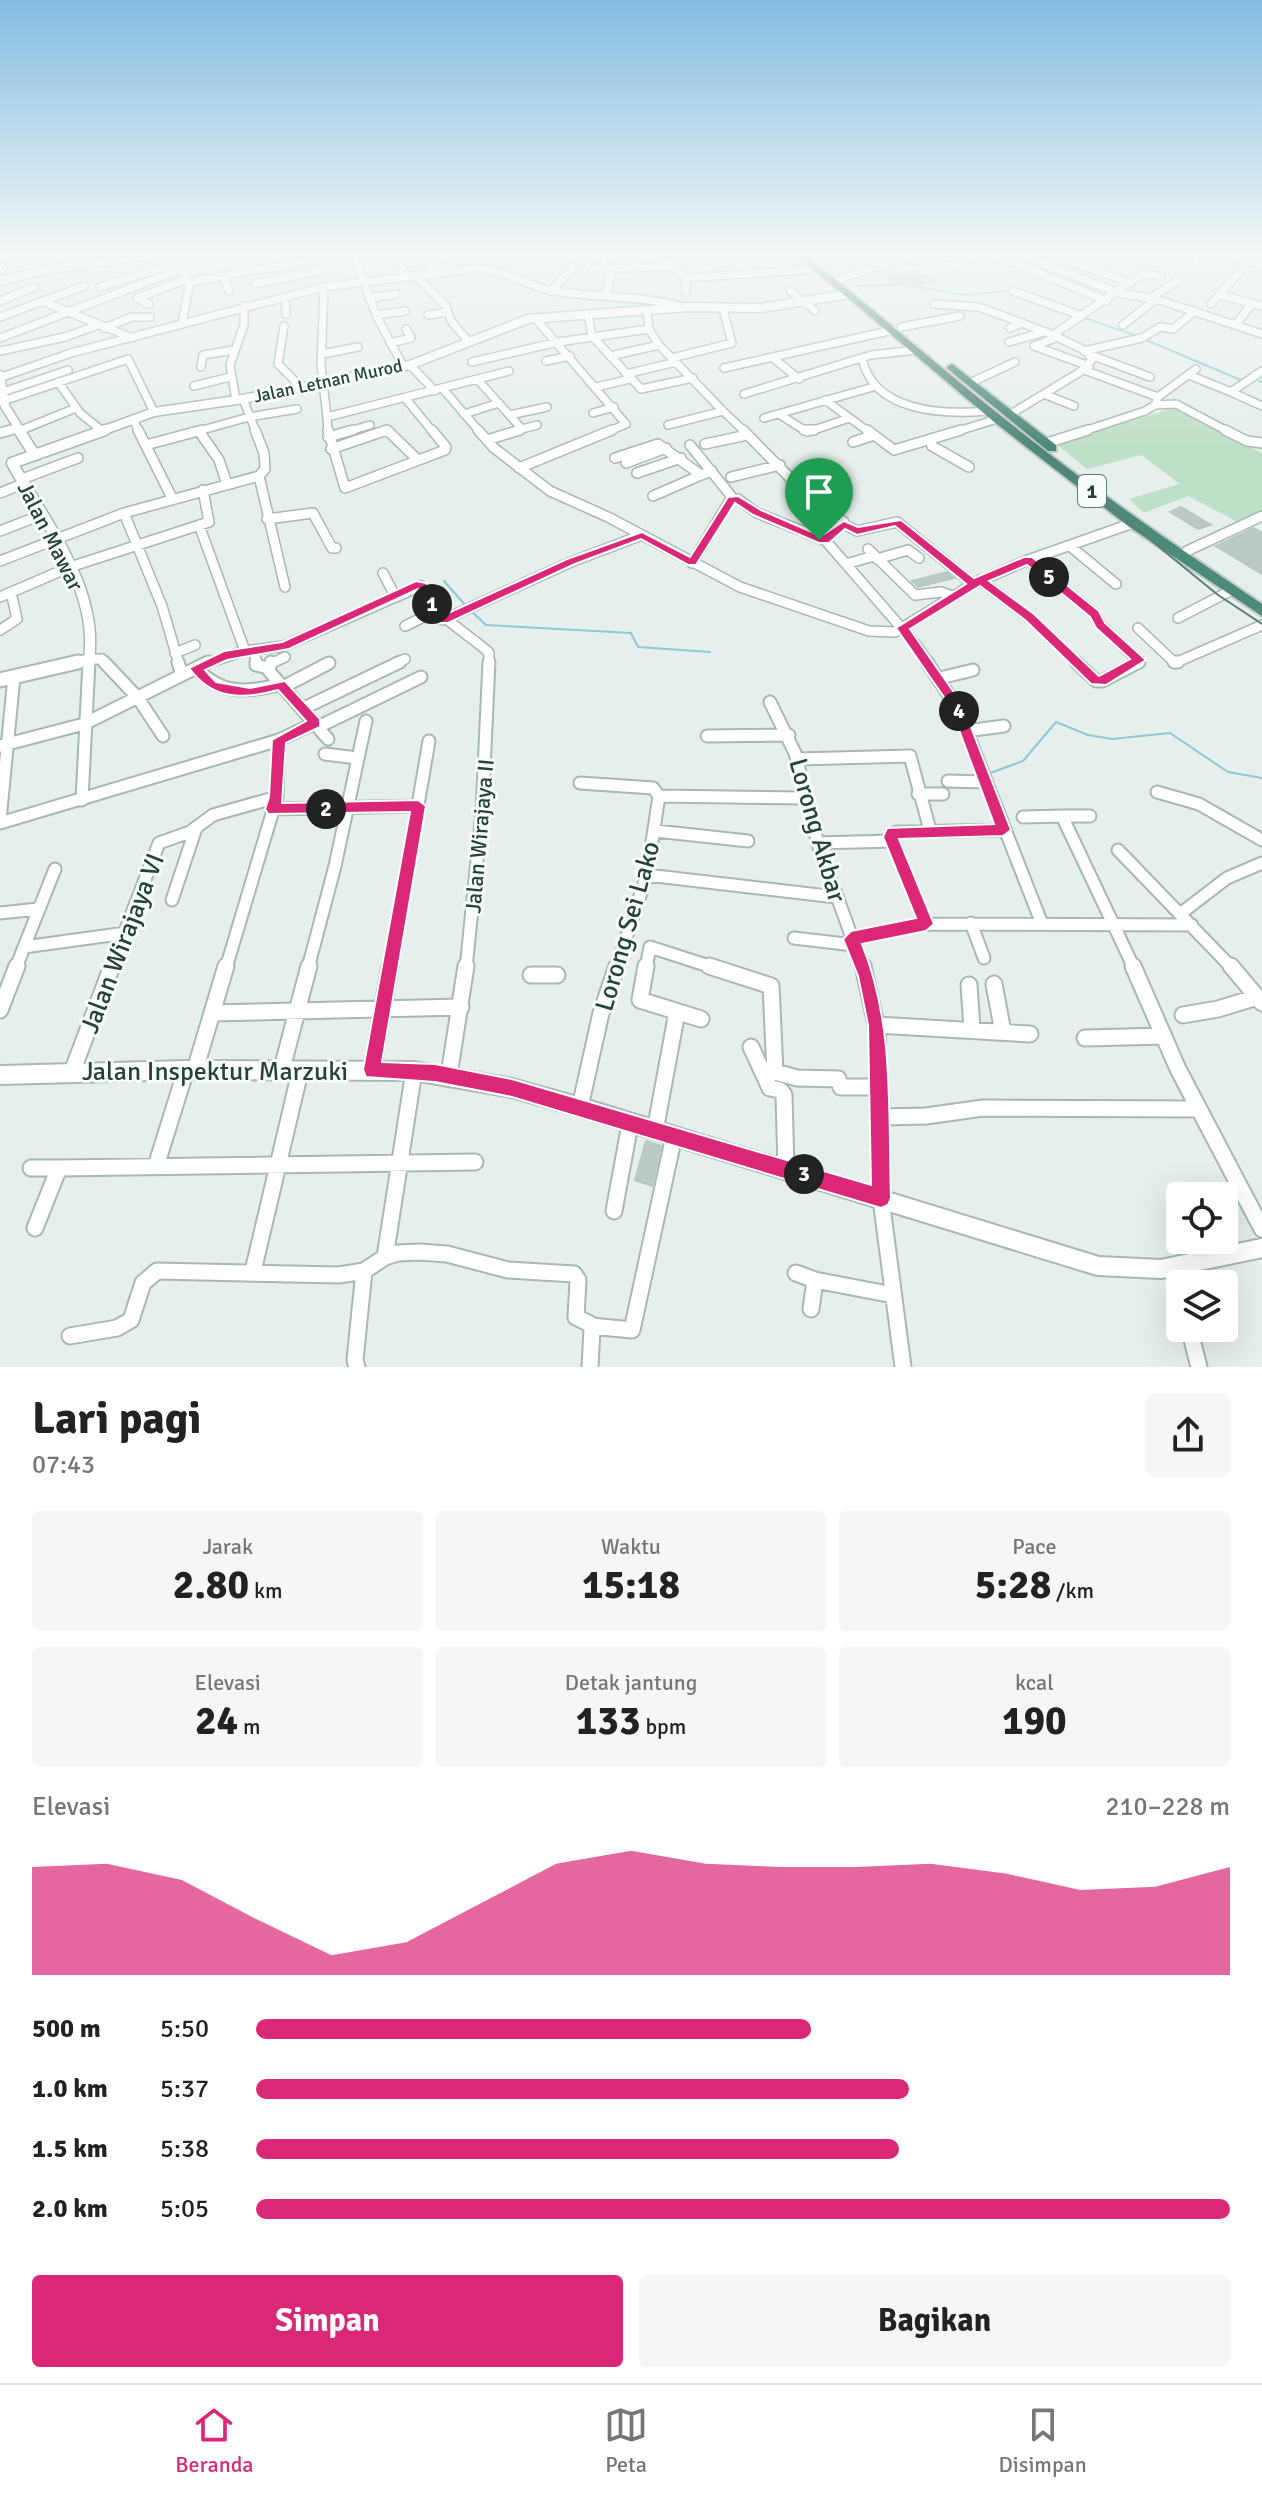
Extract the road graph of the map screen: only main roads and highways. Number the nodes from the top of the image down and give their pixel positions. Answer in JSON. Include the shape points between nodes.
{"nodes":[{"id":1,"x":883,"y":318,"type":"edge"},
{"id":2,"x":885,"y":318,"type":"edge"},
{"id":3,"x":897,"y":328,"type":"junction"},
{"id":4,"x":936,"y":360,"type":"junction"},
{"id":5,"x":1262,"y":600,"type":"edge"},
{"id":6,"x":1262,"y":611,"type":"edge"}],
"edges":[{"from":1,"to":3,"type":"highway","number":"1"},
{"from":2,"to":3,"type":"highway","number":"1"},
{"from":3,"to":4,"type":"highway","number":"1"},
{"from":3,"to":4,"type":"highway","number":"1","via":[[916,350]]},
{"from":4,"to":5,"type":"highway","number":"1","via":[[972,382],[1187,551]]},
{"from":4,"to":6,"type":"highway","number":"1","via":[[992,415],[1133,523]]}]}
